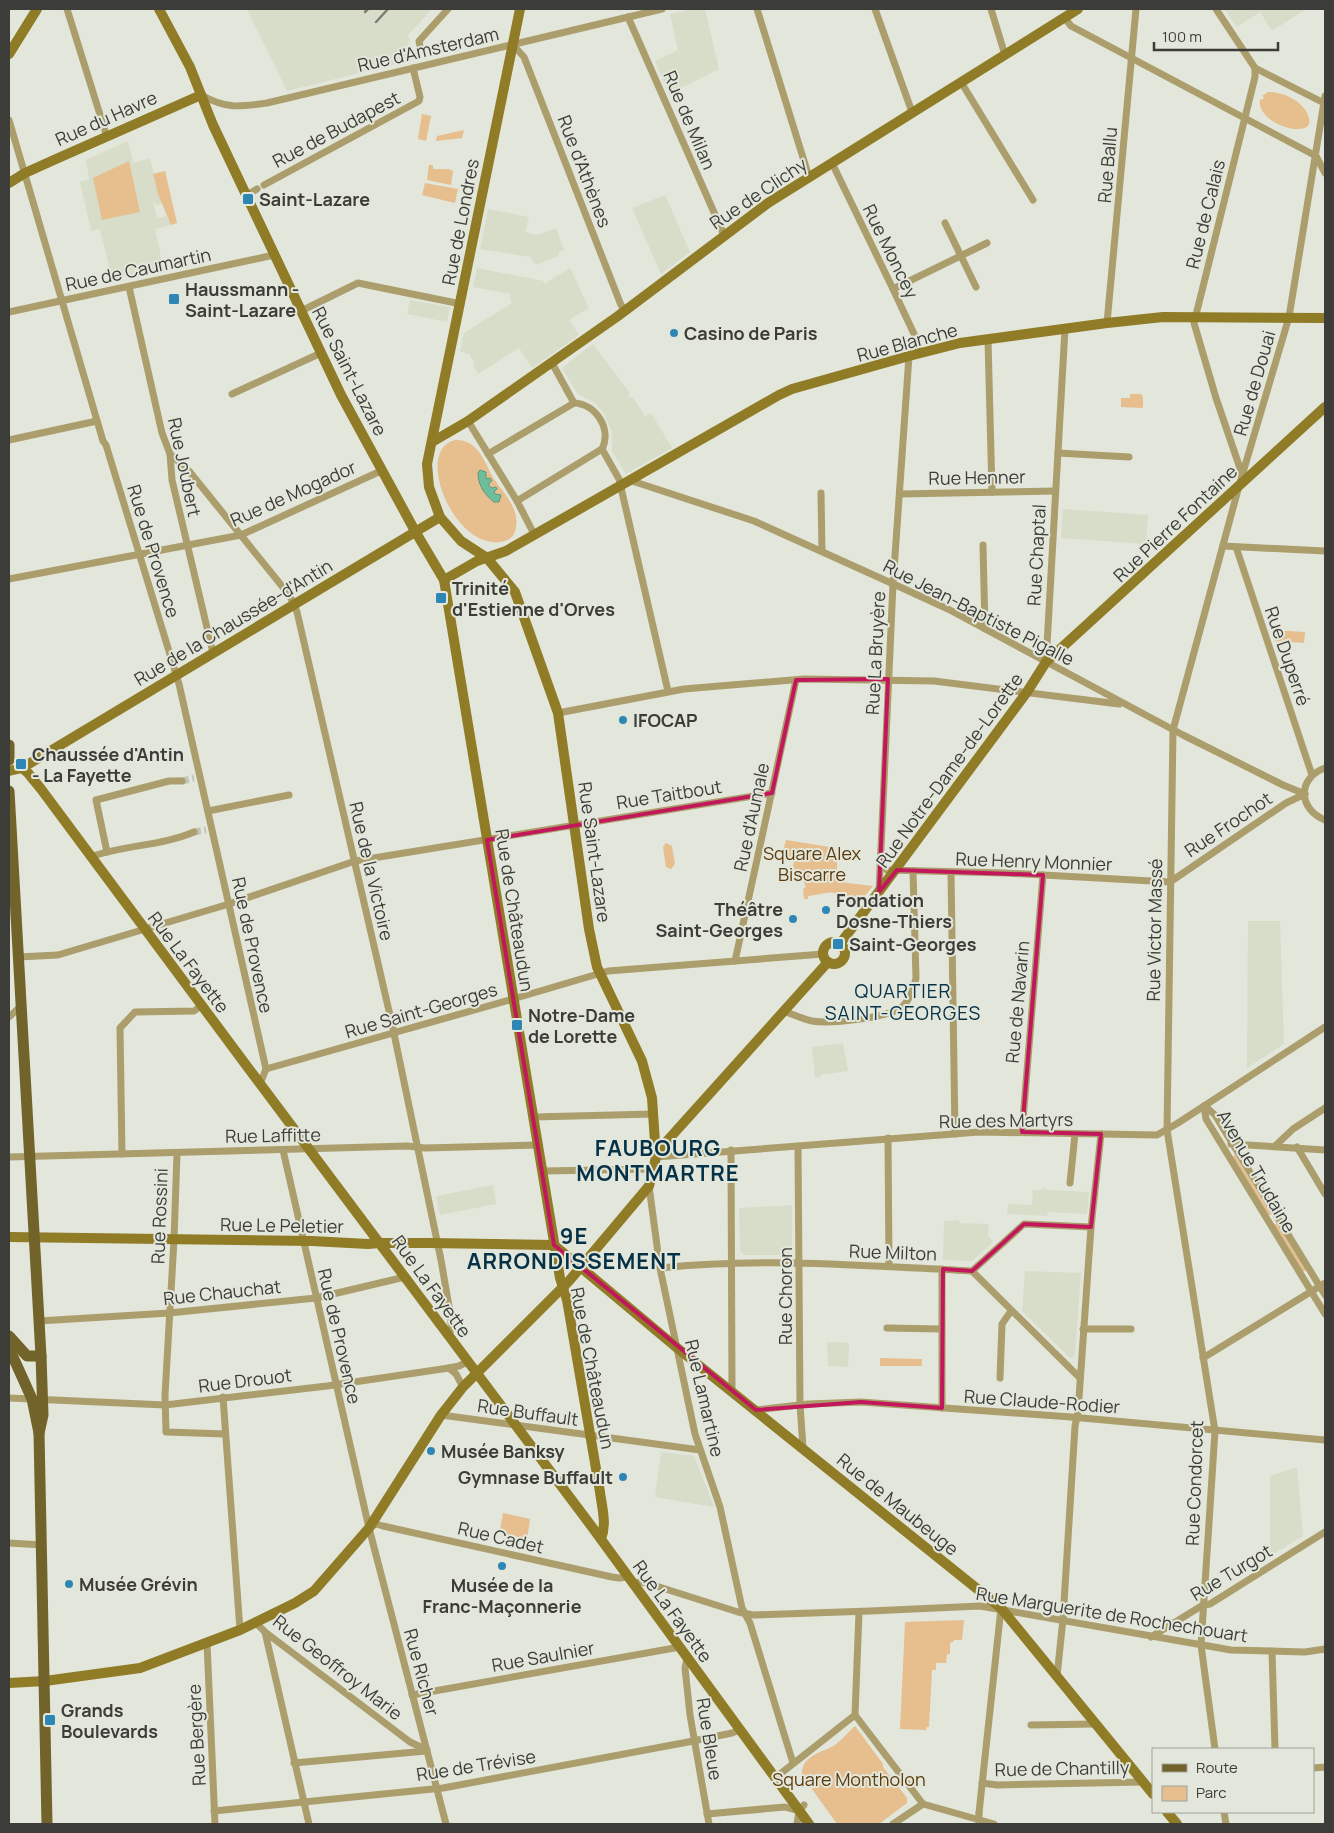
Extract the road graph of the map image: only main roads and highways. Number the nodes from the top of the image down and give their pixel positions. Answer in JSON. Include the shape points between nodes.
{"nodes":[{"id":1,"x":37,"y":9,"type":"edge"},
{"id":2,"x":159,"y":9,"type":"edge"},
{"id":3,"x":520,"y":9,"type":"edge"},
{"id":4,"x":1078,"y":9,"type":"edge"},
{"id":5,"x":9,"y":54,"type":"edge"},
{"id":6,"x":201,"y":95,"type":"junction"},
{"id":7,"x":25,"y":173,"type":"junction"},
{"id":8,"x":9,"y":176,"type":"edge"},
{"id":9,"x":9,"y":183,"type":"edge"},
{"id":10,"x":1325,"y":318,"type":"edge"},
{"id":11,"x":1325,"y":408,"type":"edge"},
{"id":12,"x":432,"y":442,"type":"junction"},
{"id":13,"x":440,"y":517,"type":"junction"},
{"id":14,"x":415,"y":531,"type":"junction"},
{"id":15,"x":487,"y":558,"type":"junction"},
{"id":16,"x":444,"y":580,"type":"junction"},
{"id":17,"x":1046,"y":662,"type":"joint"},
{"id":18,"x":9,"y":745,"type":"edge"},
{"id":19,"x":9,"y":760,"type":"edge"},
{"id":20,"x":22,"y":768,"type":"junction"},
{"id":21,"x":9,"y":771,"type":"edge"},
{"id":22,"x":9,"y":790,"type":"edge"},
{"id":23,"x":840,"y":944,"type":"junction"},
{"id":24,"x":825,"y":958,"type":"junction"},
{"id":25,"x":656,"y":1157,"type":"junction"},
{"id":26,"x":9,"y":1237,"type":"edge"},
{"id":27,"x":34,"y":1237,"type":"junction"},
{"id":28,"x":379,"y":1243,"type":"junction"},
{"id":29,"x":554,"y":1245,"type":"junction"},
{"id":30,"x":585,"y":1270,"type":"junction"},
{"id":31,"x":563,"y":1286,"type":"junction"},
{"id":32,"x":9,"y":1336,"type":"edge"},
{"id":33,"x":10,"y":1350,"type":"edge"},
{"id":34,"x":42,"y":1356,"type":"junction"},
{"id":35,"x":476,"y":1373,"type":"junction"},
{"id":36,"x":42,"y":1374,"type":"junction"},
{"id":37,"x":37,"y":1399,"type":"junction"},
{"id":38,"x":601,"y":1539,"type":"junction"},
{"id":39,"x":45,"y":1681,"type":"junction"},
{"id":40,"x":9,"y":1683,"type":"edge"},
{"id":41,"x":1152,"y":1793,"type":"edge"},
{"id":42,"x":1168,"y":1813,"type":"edge"},
{"id":43,"x":47,"y":1824,"type":"edge"},
{"id":44,"x":809,"y":1824,"type":"edge"},
{"id":45,"x":1177,"y":1824,"type":"edge"}],
"edges":[{"from":1,"to":5,"type":"main road"},
{"from":2,"to":6,"type":"main road","name":"Rue Saint-Lazare","via":[[190,66]]},
{"from":3,"to":12,"type":"main road","name":"Rue de Londres"},
{"from":4,"to":12,"type":"main road","name":"Rue de Clichy","via":[[768,203],[552,363]]},
{"from":6,"to":7,"type":"main road","name":"Rue du Havre"},
{"from":6,"to":14,"type":"main road","name":"Rue Saint-Lazare","via":[[341,395]]},
{"from":7,"to":8,"type":"main road","name":"Rue du Havre"},
{"from":7,"to":9,"type":"main road","name":"Rue du Havre"},
{"from":10,"to":15,"type":"main road","name":"Rue Blanche","via":[[1195,316],[1107,323],[960,343],[792,389],[506,551]]},
{"from":11,"to":17,"type":"main road","name":"Rue Pierre Fontaine"},
{"from":12,"to":13,"type":"main road","name":"Rue de Londres","via":[[427,478]]},
{"from":13,"to":14,"type":"main road","name":"Rue de la Chaussée-d'Antin"},
{"from":13,"to":15,"type":"main road","name":"Rue Saint-Lazare","via":[[462,541]]},
{"from":14,"to":16,"type":"main road","name":"Rue Saint-Lazare"},
{"from":14,"to":20,"type":"main road","name":"Rue de la Chaussée-d'Antin"},
{"from":15,"to":16,"type":"main road","name":"Rue Blanche"},
{"from":15,"to":25,"type":"main road","name":"Rue Saint-Lazare","via":[[515,592],[558,713],[589,929],[599,973],[642,1061],[650,1085]]},
{"from":16,"to":29,"type":"main road","name":"Rue de Châteaudun"},
{"from":17,"to":23,"type":"main road","name":"Rue Notre-Dame-de-Lorette"},
{"from":18,"to":19,"type":"main road"},
{"from":20,"to":21,"type":"main road","name":"Rue de la Chaussée-d'Antin"},
{"from":20,"to":28,"type":"main road","name":"Rue La Fayette","via":[[36,782]]},
{"from":22,"to":27,"type":"main road"},
{"from":23,"to":24,"type":"main road","via":[[828,944],[824,948]]},
{"from":23,"to":24,"type":"main road","via":[[844,958],[832,964]]},
{"from":24,"to":25,"type":"main road"},
{"from":25,"to":30,"type":"main road","via":[[649,1186]]},
{"from":26,"to":27,"type":"main road","name":"Rue Le Peletier"},
{"from":27,"to":28,"type":"main road","name":"Rue Le Peletier"},
{"from":27,"to":34,"type":"main road"},
{"from":28,"to":29,"type":"main road","name":"Rue Le Peletier"},
{"from":28,"to":35,"type":"main road","name":"Rue La Fayette"},
{"from":29,"to":30,"type":"main road","name":"Rue de Maubeuge"},
{"from":29,"to":31,"type":"main road","name":"Rue de Châteaudun"},
{"from":30,"to":31,"type":"main road"},
{"from":30,"to":41,"type":"main road","name":"Rue de Maubeuge","via":[[1001,1608]]},
{"from":31,"to":35,"type":"main road"},
{"from":31,"to":38,"type":"main road","name":"Rue de Châteaudun","via":[[586,1436],[604,1519]]},
{"from":32,"to":34,"type":"main road","via":[[27,1356]]},
{"from":33,"to":36,"type":"main road","via":[[24,1371]]},
{"from":33,"to":37,"type":"main road"},
{"from":34,"to":36,"type":"main road"},
{"from":35,"to":38,"type":"main road","name":"Rue La Fayette"},
{"from":35,"to":39,"type":"main road","via":[[441,1415],[369,1528],[314,1591],[256,1623],[140,1668]]},
{"from":36,"to":37,"type":"main road"},
{"from":37,"to":39,"type":"main road","via":[[43,1415],[39,1434]]},
{"from":38,"to":44,"type":"main road","name":"Rue La Fayette","via":[[775,1778],[802,1808]]},
{"from":39,"to":40,"type":"main road"},
{"from":39,"to":43,"type":"main road"},
{"from":42,"to":45,"type":"main road"}]}
